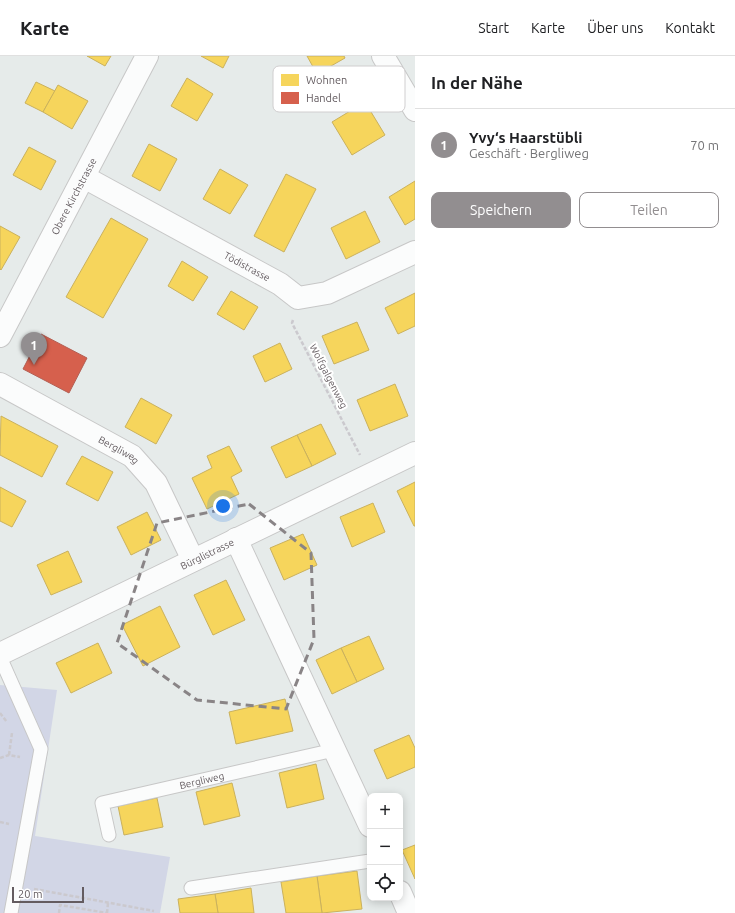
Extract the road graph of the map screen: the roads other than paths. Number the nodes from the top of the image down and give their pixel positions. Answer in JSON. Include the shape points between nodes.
{"nodes":[{"id":1,"x":147,"y":56,"type":"edge"},
{"id":2,"x":382,"y":56,"type":"edge"},
{"id":3,"x":388,"y":66,"type":"edge"},
{"id":4,"x":405,"y":94,"type":"edge"},
{"id":5,"x":415,"y":110,"type":"edge"},
{"id":6,"x":84,"y":177,"type":"junction"},
{"id":7,"x":415,"y":252,"type":"edge"},
{"id":8,"x":0,"y":336,"type":"edge"},
{"id":9,"x":0,"y":384,"type":"edge"},
{"id":10,"x":415,"y":453,"type":"edge"},
{"id":11,"x":236,"y":539,"type":"junction"},
{"id":12,"x":193,"y":560,"type":"junction"},
{"id":13,"x":0,"y":656,"type":"edge"},
{"id":14,"x":334,"y":750,"type":"junction"},
{"id":15,"x":367,"y":820,"type":"edge"},
{"id":16,"x":109,"y":835,"type":"dead end"},
{"id":17,"x":367,"y":861,"type":"edge"},
{"id":18,"x":191,"y":888,"type":"dead end"},
{"id":19,"x":403,"y":899,"type":"edge"},
{"id":20,"x":11,"y":913,"type":"edge"},
{"id":21,"x":409,"y":913,"type":"edge"}],
"edges":[{"from":1,"to":6,"type":"street","name":"Obere Kirchstrasse"},
{"from":2,"to":3,"type":"street"},
{"from":4,"to":5,"type":"street"},
{"from":6,"to":7,"type":"street","name":"Tödistrasse","via":[[280,284],[298,298],[327,293]]},
{"from":6,"to":8,"type":"street","name":"Obere Kirchstrasse"},
{"from":9,"to":12,"type":"street","name":"Bergliweg","via":[[132,456],[156,483]]},
{"from":10,"to":11,"type":"street","name":"Bürglistrasse"},
{"from":11,"to":12,"type":"street","name":"Bürglistrasse"},
{"from":11,"to":14,"type":"street"},
{"from":12,"to":13,"type":"street","name":"Bürglistrasse"},
{"from":13,"to":20,"type":"lane","via":[[41,749]]},
{"from":14,"to":15,"type":"street"},
{"from":14,"to":16,"type":"lane","name":"Bergliweg","via":[[102,803]]},
{"from":17,"to":18,"type":"lane"},
{"from":19,"to":21,"type":"street"}]}
